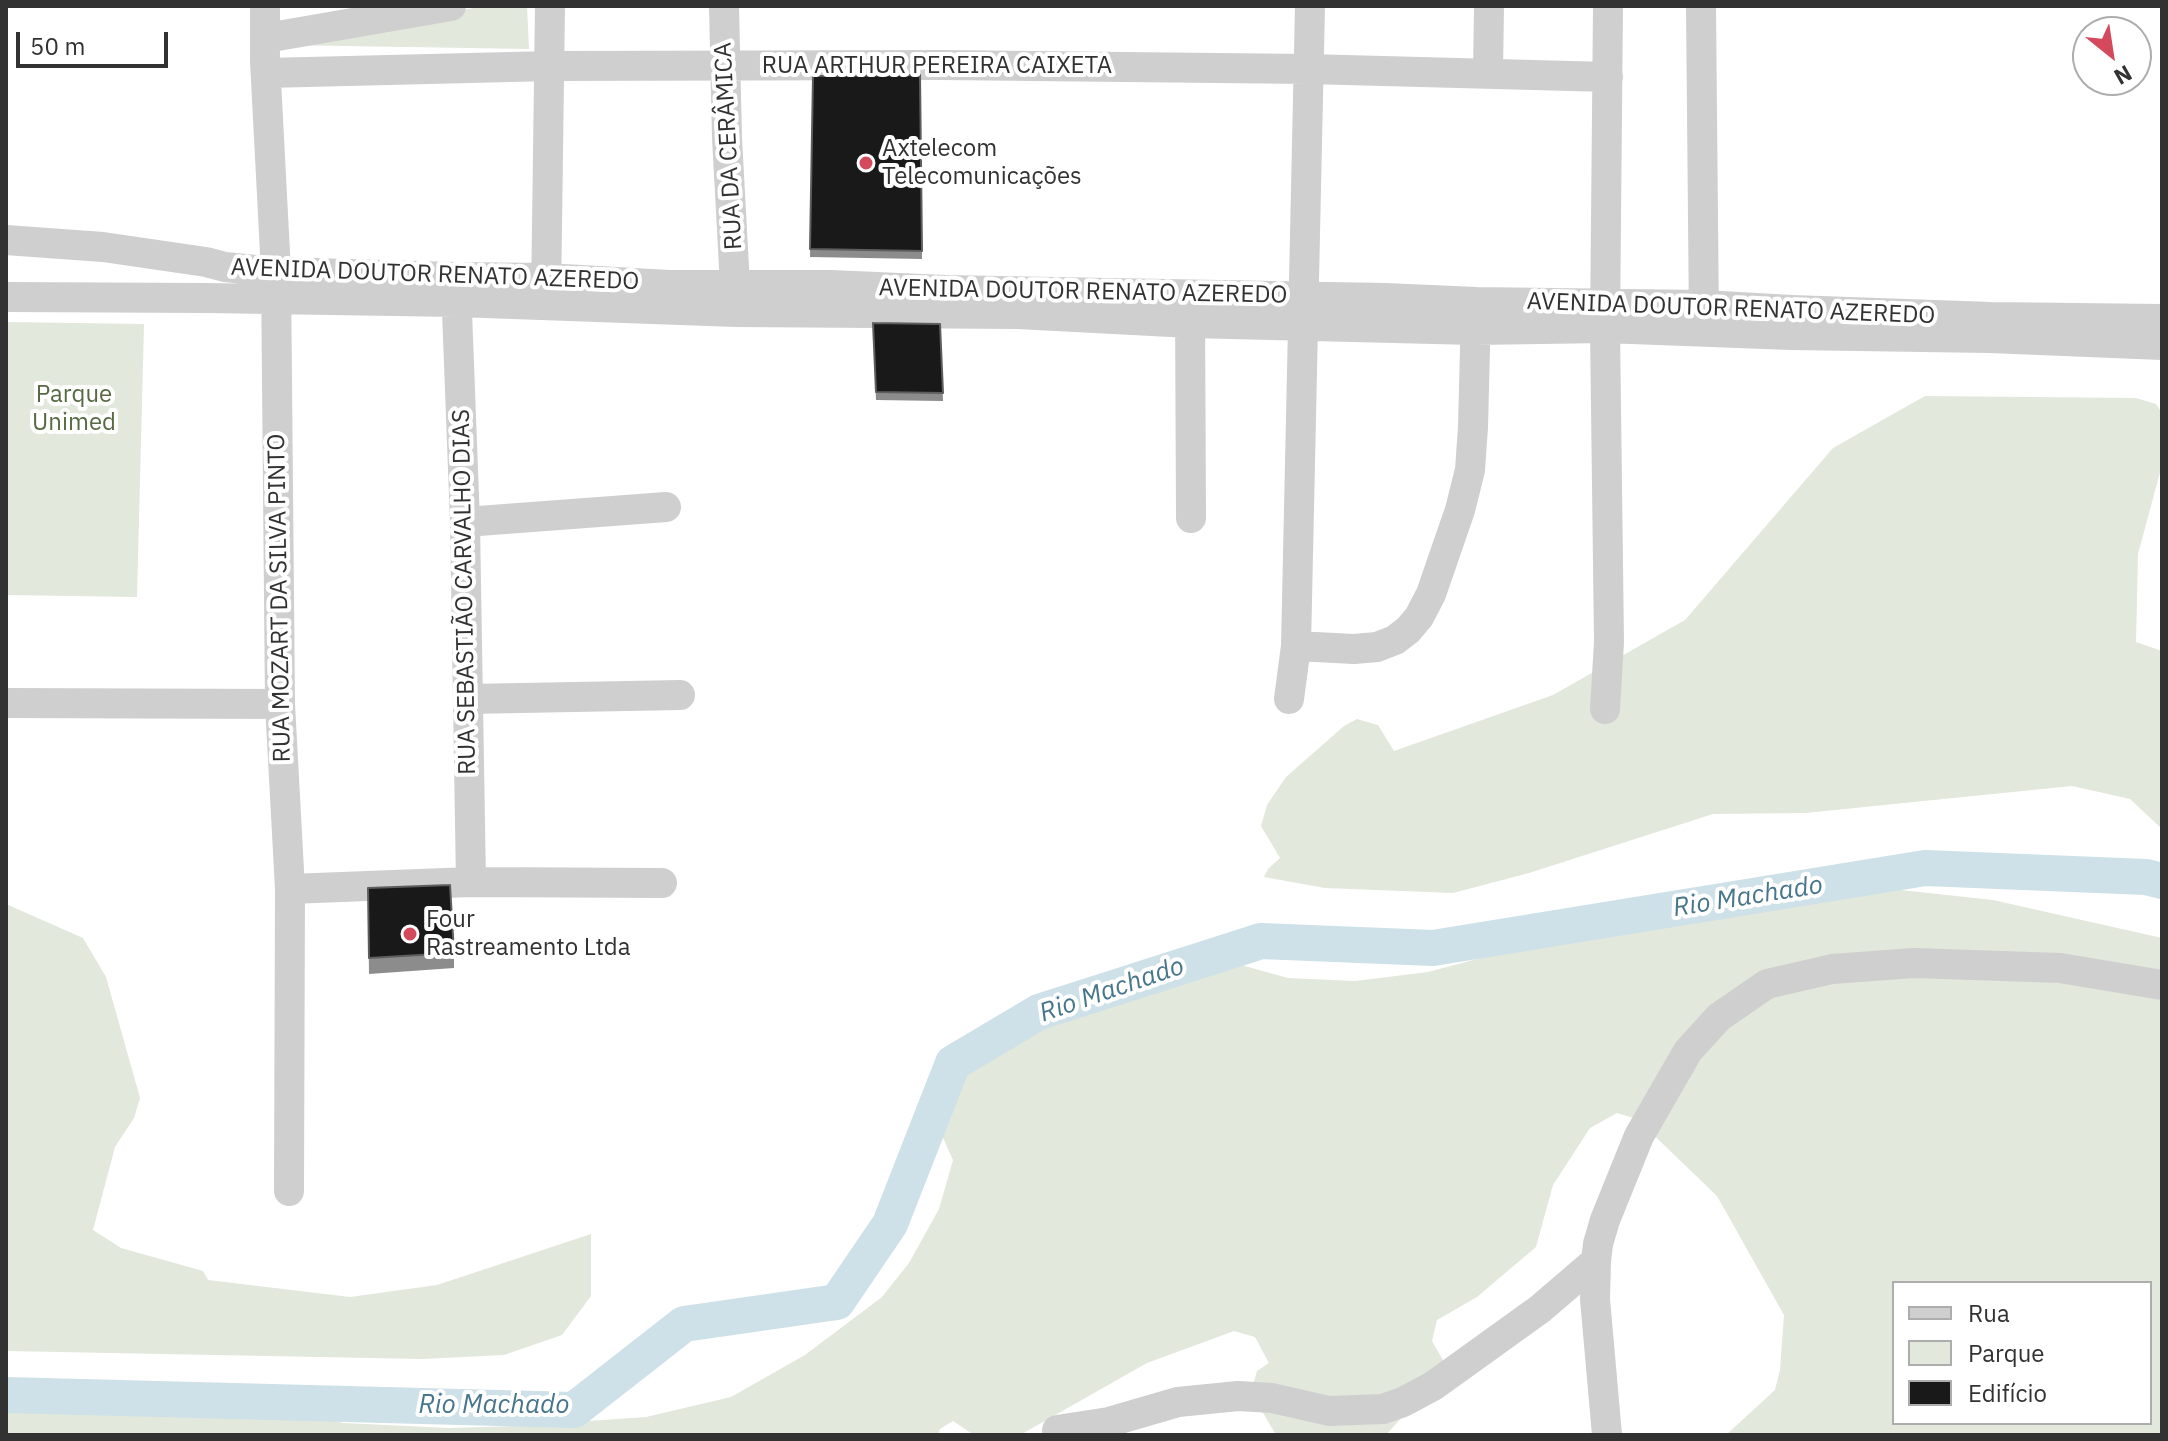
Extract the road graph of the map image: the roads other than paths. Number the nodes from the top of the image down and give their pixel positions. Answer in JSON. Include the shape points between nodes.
{"nodes":[{"id":1,"x":265,"y":6,"type":"edge"},
{"id":2,"x":451,"y":6,"type":"edge"},
{"id":3,"x":550,"y":6,"type":"edge"},
{"id":4,"x":724,"y":6,"type":"edge"},
{"id":5,"x":1310,"y":6,"type":"edge"},
{"id":6,"x":1489,"y":6,"type":"edge"},
{"id":7,"x":1608,"y":6,"type":"edge"},
{"id":8,"x":1701,"y":6,"type":"edge"},
{"id":9,"x":266,"y":38,"type":"junction"},
{"id":10,"x":724,"y":65,"type":"junction"},
{"id":11,"x":551,"y":66,"type":"junction"},
{"id":12,"x":1308,"y":69,"type":"junction"},
{"id":13,"x":266,"y":73,"type":"junction"},
{"id":14,"x":1488,"y":73,"type":"junction"},
{"id":15,"x":1608,"y":77,"type":"junction"},
{"id":16,"x":6,"y":240,"type":"edge"},
{"id":17,"x":206,"y":262,"type":"junction"},
{"id":18,"x":276,"y":286,"type":"junction"},
{"id":19,"x":456,"y":290,"type":"junction"},
{"id":20,"x":546,"y":291,"type":"junction"},
{"id":21,"x":6,"y":297,"type":"edge"},
{"id":22,"x":206,"y":298,"type":"junction"},
{"id":23,"x":736,"y":299,"type":"junction"},
{"id":24,"x":1190,"y":309,"type":"junction"},
{"id":25,"x":1303,"y":311,"type":"junction"},
{"id":26,"x":1475,"y":316,"type":"junction"},
{"id":27,"x":1606,"y":316,"type":"junction"},
{"id":28,"x":1704,"y":318,"type":"junction"},
{"id":29,"x":2153,"y":332,"type":"edge"},
{"id":30,"x":666,"y":507,"type":"dead end"},
{"id":31,"x":1191,"y":518,"type":"dead end"},
{"id":32,"x":465,"y":522,"type":"junction"},
{"id":33,"x":1296,"y":646,"type":"junction"},
{"id":34,"x":680,"y":695,"type":"dead end"},
{"id":35,"x":468,"y":699,"type":"junction"},
{"id":36,"x":1289,"y":699,"type":"dead end"},
{"id":37,"x":6,"y":703,"type":"edge"},
{"id":38,"x":280,"y":704,"type":"junction"},
{"id":39,"x":1605,"y":709,"type":"dead end"},
{"id":40,"x":471,"y":882,"type":"junction"},
{"id":41,"x":662,"y":883,"type":"dead end"},
{"id":42,"x":290,"y":889,"type":"junction"},
{"id":43,"x":2162,"y":985,"type":"edge"},
{"id":44,"x":289,"y":1191,"type":"dead end"},
{"id":45,"x":1596,"y":1261,"type":"junction"},
{"id":46,"x":1057,"y":1430,"type":"dead end"},
{"id":47,"x":1607,"y":1435,"type":"edge"}],
"edges":[{"from":1,"to":9,"type":"street","name":"RUA MOZART DA SILVA PINTO"},
{"from":2,"to":9,"type":"street"},
{"from":3,"to":11,"type":"street"},
{"from":4,"to":10,"type":"street","name":"RUA DA CERÂMICA"},
{"from":5,"to":12,"type":"street"},
{"from":6,"to":14,"type":"street"},
{"from":7,"to":15,"type":"street"},
{"from":8,"to":28,"type":"street"},
{"from":9,"to":13,"type":"street","name":"RUA MOZART DA SILVA PINTO"},
{"from":10,"to":11,"type":"street","name":"RUA ARTHUR PEREIRA CAIXETA"},
{"from":10,"to":12,"type":"street","name":"RUA ARTHUR PEREIRA CAIXETA"},
{"from":10,"to":23,"type":"street","name":"RUA DA CERÂMICA"},
{"from":11,"to":13,"type":"street","name":"RUA ARTHUR PEREIRA CAIXETA"},
{"from":11,"to":20,"type":"street"},
{"from":12,"to":14,"type":"street","name":"RUA ARTHUR PEREIRA CAIXETA"},
{"from":12,"to":25,"type":"street"},
{"from":13,"to":18,"type":"street","name":"RUA MOZART DA SILVA PINTO"},
{"from":14,"to":15,"type":"street","name":"RUA ARTHUR PEREIRA CAIXETA"},
{"from":15,"to":27,"type":"street"},
{"from":16,"to":17,"type":"street","name":"AVENIDA DOUTOR RENATO AZEREDO"},
{"from":17,"to":18,"type":"street","name":"AVENIDA DOUTOR RENATO AZEREDO"},
{"from":17,"to":22,"type":"street"},
{"from":18,"to":19,"type":"street","name":"AVENIDA DOUTOR RENATO AZEREDO"},
{"from":18,"to":22,"type":"street","name":"AVENIDA DOUTOR RENATO AZEREDO"},
{"from":18,"to":38,"type":"street","name":"RUA MOZART DA SILVA PINTO"},
{"from":19,"to":20,"type":"street","name":"AVENIDA DOUTOR RENATO AZEREDO"},
{"from":19,"to":32,"type":"street","name":"RUA SEBASTIÃO CARVALHO DIAS"},
{"from":20,"to":23,"type":"street","name":"AVENIDA DOUTOR RENATO AZEREDO"},
{"from":21,"to":22,"type":"street","name":"AVENIDA DOUTOR RENATO AZEREDO"},
{"from":23,"to":24,"type":"street","name":"AVENIDA DOUTOR RENATO AZEREDO"},
{"from":24,"to":25,"type":"street","name":"AVENIDA DOUTOR RENATO AZEREDO"},
{"from":24,"to":31,"type":"street"},
{"from":25,"to":26,"type":"street","name":"AVENIDA DOUTOR RENATO AZEREDO"},
{"from":25,"to":33,"type":"street"},
{"from":26,"to":27,"type":"street","name":"AVENIDA DOUTOR RENATO AZEREDO"},
{"from":26,"to":33,"type":"street","via":[[1470,470],[1419,617],[1395,640],[1377,647]]},
{"from":27,"to":28,"type":"street","name":"AVENIDA DOUTOR RENATO AZEREDO"},
{"from":27,"to":39,"type":"street"},
{"from":28,"to":29,"type":"street","name":"AVENIDA DOUTOR RENATO AZEREDO"},
{"from":30,"to":32,"type":"street"},
{"from":32,"to":35,"type":"street","name":"RUA SEBASTIÃO CARVALHO DIAS"},
{"from":33,"to":36,"type":"street"},
{"from":34,"to":35,"type":"street"},
{"from":35,"to":40,"type":"street","name":"RUA SEBASTIÃO CARVALHO DIAS"},
{"from":37,"to":38,"type":"street"},
{"from":38,"to":42,"type":"street","name":"RUA MOZART DA SILVA PINTO"},
{"from":40,"to":41,"type":"street"},
{"from":40,"to":42,"type":"street"},
{"from":42,"to":44,"type":"street","name":"RUA MOZART DA SILVA PINTO"},
{"from":43,"to":45,"type":"street","via":[[2060,968],[1914,963],[1832,969],[1767,984],[1719,1017],[1688,1051],[1639,1136],[1605,1220]]},
{"from":45,"to":46,"type":"street","via":[[1540,1309],[1433,1386],[1383,1409],[1329,1411],[1238,1396],[1178,1402]]},
{"from":45,"to":47,"type":"street"}]}
